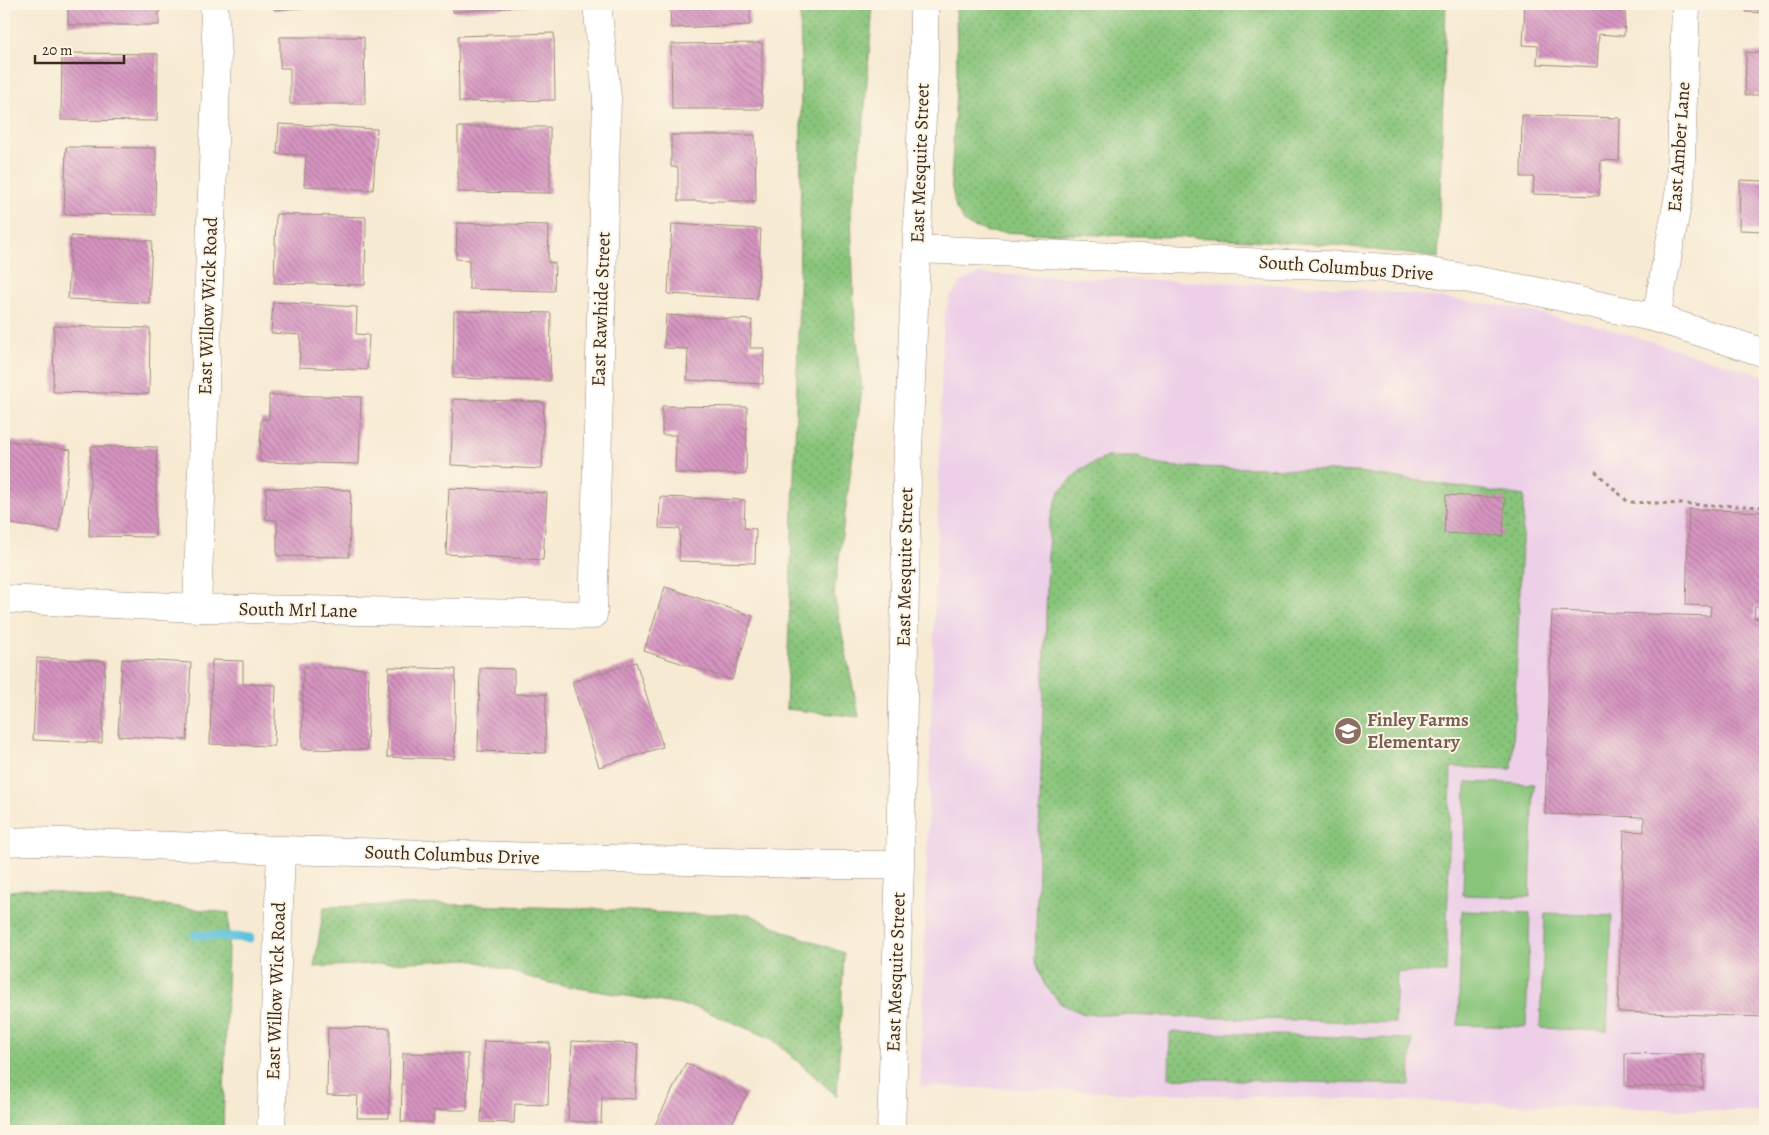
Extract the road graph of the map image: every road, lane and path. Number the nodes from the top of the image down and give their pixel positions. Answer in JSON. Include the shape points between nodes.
{"nodes":[{"id":1,"x":214,"y":4,"type":"edge"},
{"id":2,"x":597,"y":4,"type":"edge"},
{"id":3,"x":924,"y":4,"type":"edge"},
{"id":4,"x":1686,"y":4,"type":"edge"},
{"id":5,"x":917,"y":249,"type":"junction"},
{"id":6,"x":1656,"y":318,"type":"junction"},
{"id":7,"x":1765,"y":353,"type":"edge"},
{"id":8,"x":1595,"y":471,"type":"dead end"},
{"id":9,"x":1765,"y":507,"type":"edge"},
{"id":10,"x":4,"y":599,"type":"edge"},
{"id":11,"x":197,"y":608,"type":"junction"},
{"id":12,"x":593,"y":615,"type":"joint"},
{"id":13,"x":4,"y":842,"type":"edge"},
{"id":14,"x":281,"y":850,"type":"junction"},
{"id":15,"x":900,"y":865,"type":"junction"},
{"id":16,"x":271,"y":1131,"type":"edge"},
{"id":17,"x":891,"y":1131,"type":"edge"}],
"edges":[{"from":1,"to":11,"type":"street","name":"East Willow Wick Road","via":[[217,57]]},
{"from":2,"to":12,"type":"street","name":"East Rawhide Street","via":[[608,97]]},
{"from":3,"to":5,"type":"street","name":"East Mesquite Street"},
{"from":4,"to":6,"type":"street","name":"East Amber Lane","via":[[1680,189]]},
{"from":5,"to":6,"type":"street","name":"South Columbus Drive","via":[[1417,270],[1530,290]]},
{"from":5,"to":15,"type":"street","name":"East Mesquite Street","via":[[907,475]]},
{"from":6,"to":7,"type":"street","name":"South Columbus Drive"},
{"from":8,"to":9,"type":"path","via":[[1628,502]]},
{"from":10,"to":11,"type":"street","name":"South Mrl Lane"},
{"from":11,"to":12,"type":"street","name":"South Mrl Lane"},
{"from":13,"to":14,"type":"street","name":"South Columbus Drive"},
{"from":14,"to":15,"type":"street","name":"South Columbus Drive"},
{"from":14,"to":16,"type":"street","name":"East Willow Wick Road"},
{"from":15,"to":17,"type":"street","name":"East Mesquite Street"}]}
